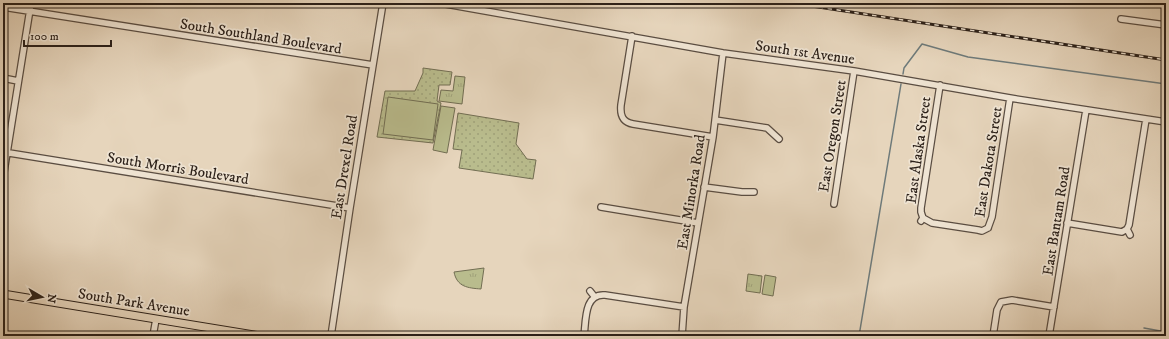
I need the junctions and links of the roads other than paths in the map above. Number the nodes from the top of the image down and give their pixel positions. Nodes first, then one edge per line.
1 (31, 3) edge
2 (383, 3) edge
3 (440, 3) edge
4 (3, 7) edge
5 (29, 11) junction
6 (1121, 19) dead end
7 (1166, 26) edge
8 (632, 36) junction
9 (723, 53) junction
10 (373, 65) junction
11 (854, 71) junction
12 (3, 78) edge
13 (18, 80) junction
14 (940, 85) junction
15 (1010, 98) junction
16 (1086, 110) junction
17 (1146, 119) junction
18 (715, 120) junction
19 (1166, 122) edge
20 (713, 137) junction
21 (779, 139) dead end
22 (5, 152) edge
23 (3, 178) edge
24 (704, 186) junction
25 (754, 192) dead end
26 (834, 204) dead end
27 (601, 207) dead end
28 (350, 208) junction
29 (698, 223) junction
30 (1067, 223) junction
31 (1127, 229) junction
32 (989, 230) joint
33 (1130, 236) dead end
34 (590, 291) dead end
35 (3, 294) edge
36 (595, 296) junction
37 (684, 307) junction
38 (1054, 307) junction
39 (156, 319) junction
40 (153, 336) edge
41 (260, 336) edge
42 (331, 336) edge
43 (584, 336) edge
44 (682, 336) edge
45 (993, 336) edge
46 (1049, 336) edge

1 - 5 street
2 - 10 street, East Drexel Road
3 - 8 street, South 1st Avenue
4 - 5 street, South Southland Boulevard
5 - 10 street, South Southland Boulevard
5 - 13 street
6 - 7 street
8 - 9 street, South 1st Avenue
8 - 20 street
9 - 11 street, South 1st Avenue
9 - 18 street, East Minorka Road
10 - 28 street, East Drexel Road
11 - 14 street, South 1st Avenue
11 - 26 street, East Oregon Street
12 - 13 street
13 - 22 street
14 - 15 street, South 1st Avenue
14 - 32 street, East Alaska Street
15 - 16 street, South 1st Avenue
15 - 32 street, East Dakota Street
16 - 17 street, South 1st Avenue
16 - 30 street, East Bantam Road
17 - 19 street, South 1st Avenue
17 - 31 street
18 - 20 street, East Minorka Road
18 - 21 street
20 - 24 street, East Minorka Road
22 - 23 street
22 - 28 street, South Morris Boulevard
24 - 25 street
24 - 29 street, East Minorka Road
27 - 29 street
28 - 42 street, East Drexel Road
29 - 37 street, East Minorka Road
30 - 31 street
30 - 38 street, East Bantam Road
31 - 33 street
34 - 36 street
35 - 39 main road, South Park Avenue
36 - 37 street
36 - 43 street
37 - 44 street, East Minorka Road
38 - 45 street
38 - 46 street, East Bantam Road
39 - 40 street
39 - 41 main road, South Park Avenue

